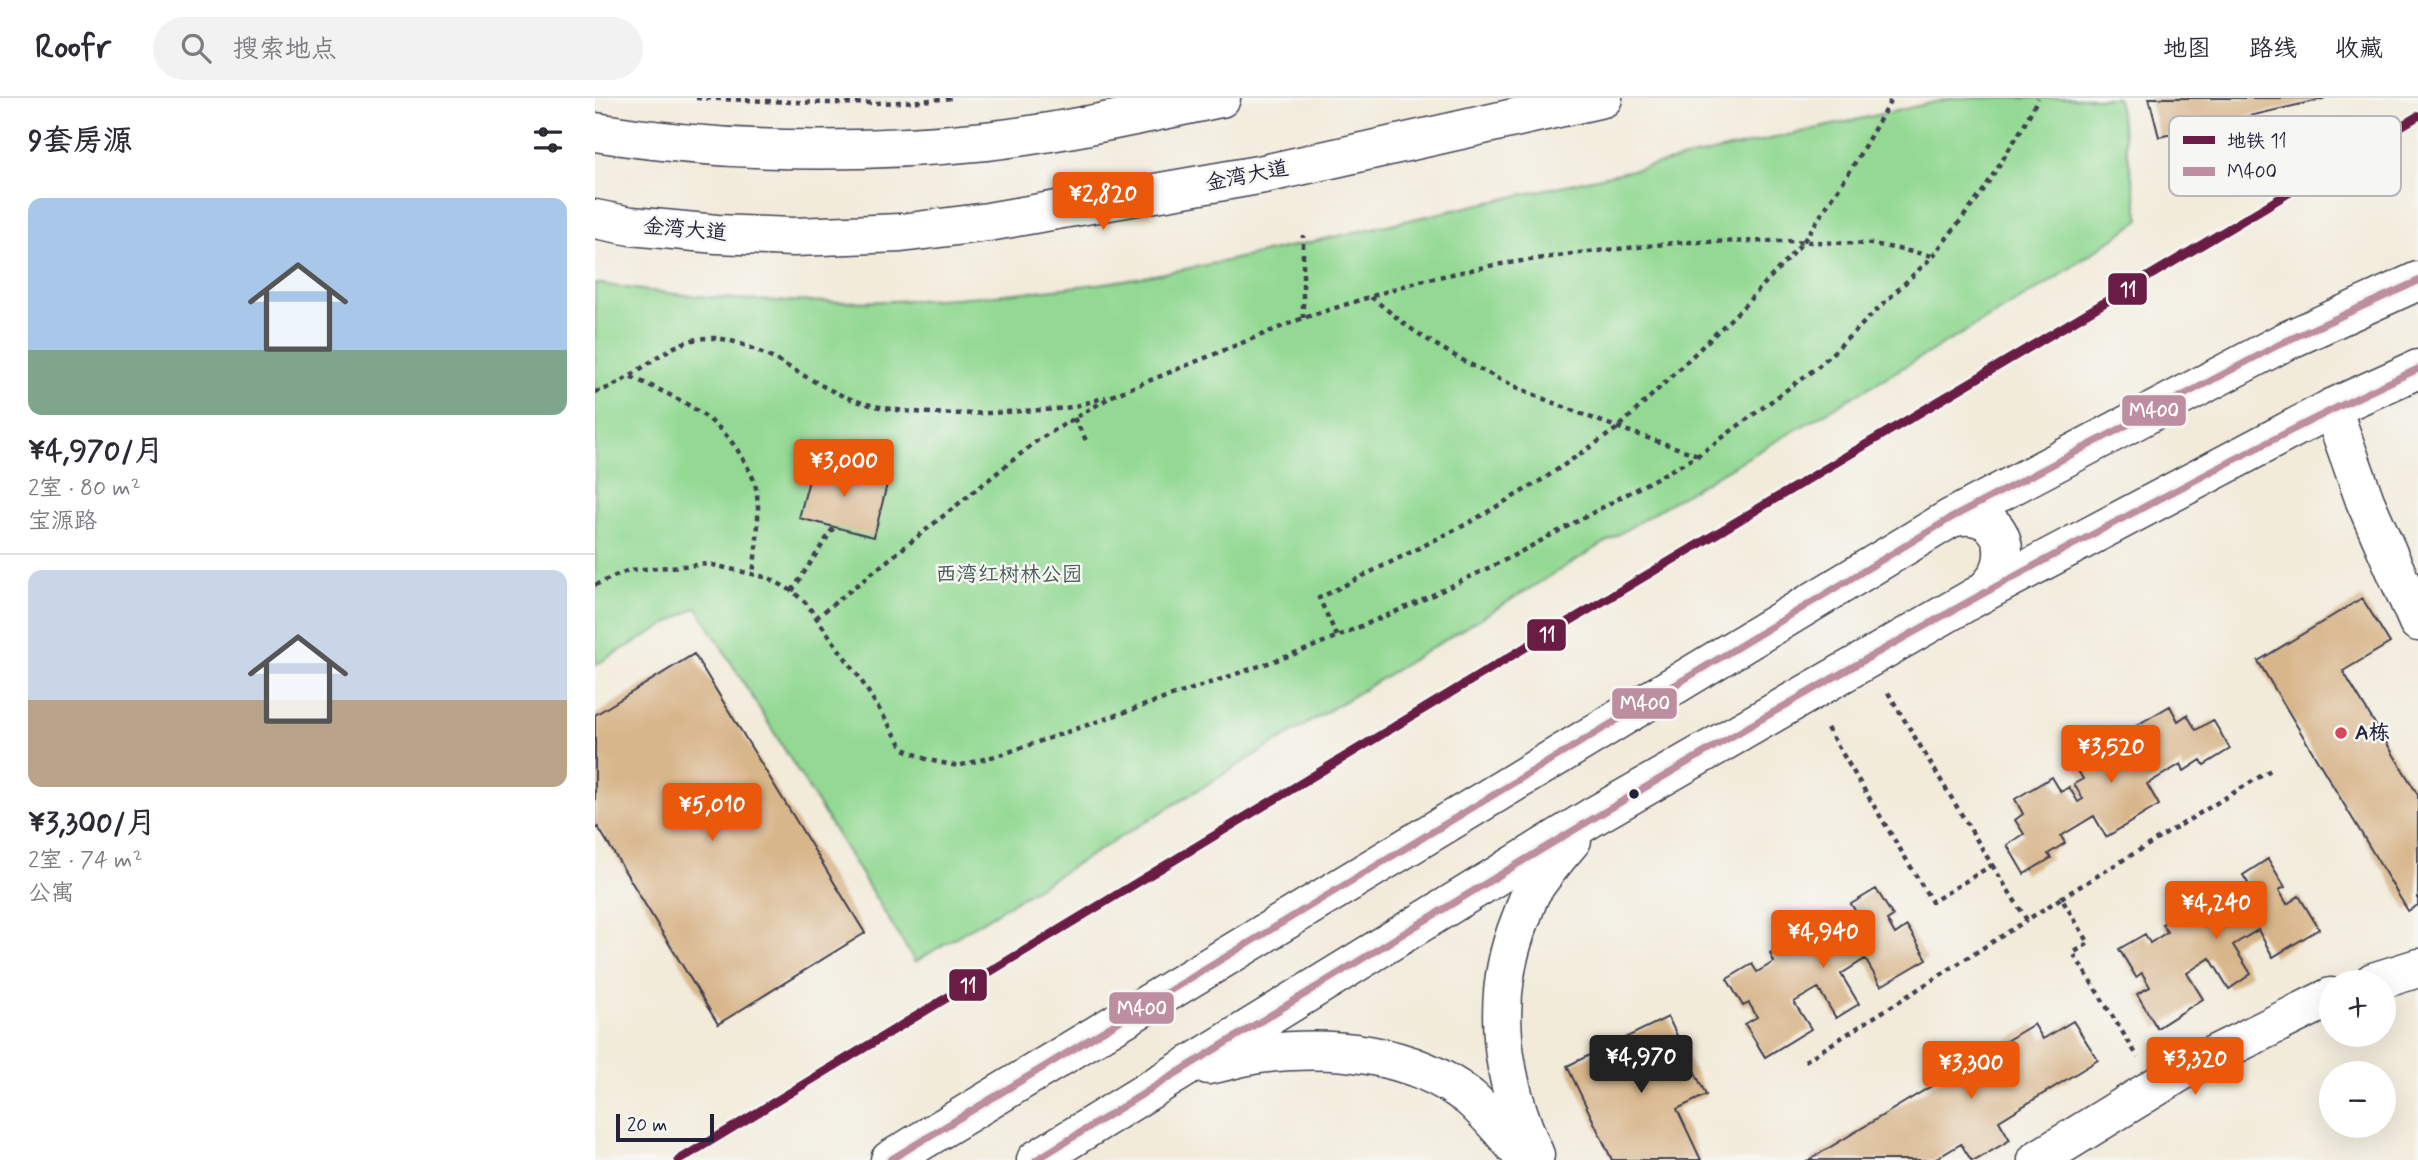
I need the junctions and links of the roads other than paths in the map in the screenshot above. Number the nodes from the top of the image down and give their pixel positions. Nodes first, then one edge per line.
1 (1221, 98) edge
2 (1603, 98) edge
3 (595, 132) edge
4 (595, 219) edge
5 (2418, 281) edge
6 (2418, 369) edge
7 (2332, 408) junction
8 (1951, 518) junction
9 (1977, 596) junction
10 (2418, 622) edge
11 (1594, 816) junction
12 (2418, 968) edge
13 (2396, 975) edge
14 (2319, 1003) edge
15 (1182, 1071) junction
16 (890, 1160) edge
17 (1036, 1160) edge
18 (1527, 1160) edge
19 (1537, 1160) edge
20 (2037, 1160) edge

1 - 3 main road
2 - 4 main road, 金湾大道
5 - 8 main road
6 - 7 main road
7 - 9 main road
7 - 10 main road
8 - 9 main road
8 - 16 main road
9 - 11 main road
11 - 15 main road
11 - 19 main road
12 - 13 main road
14 - 20 main road
15 - 17 main road
15 - 18 main road

